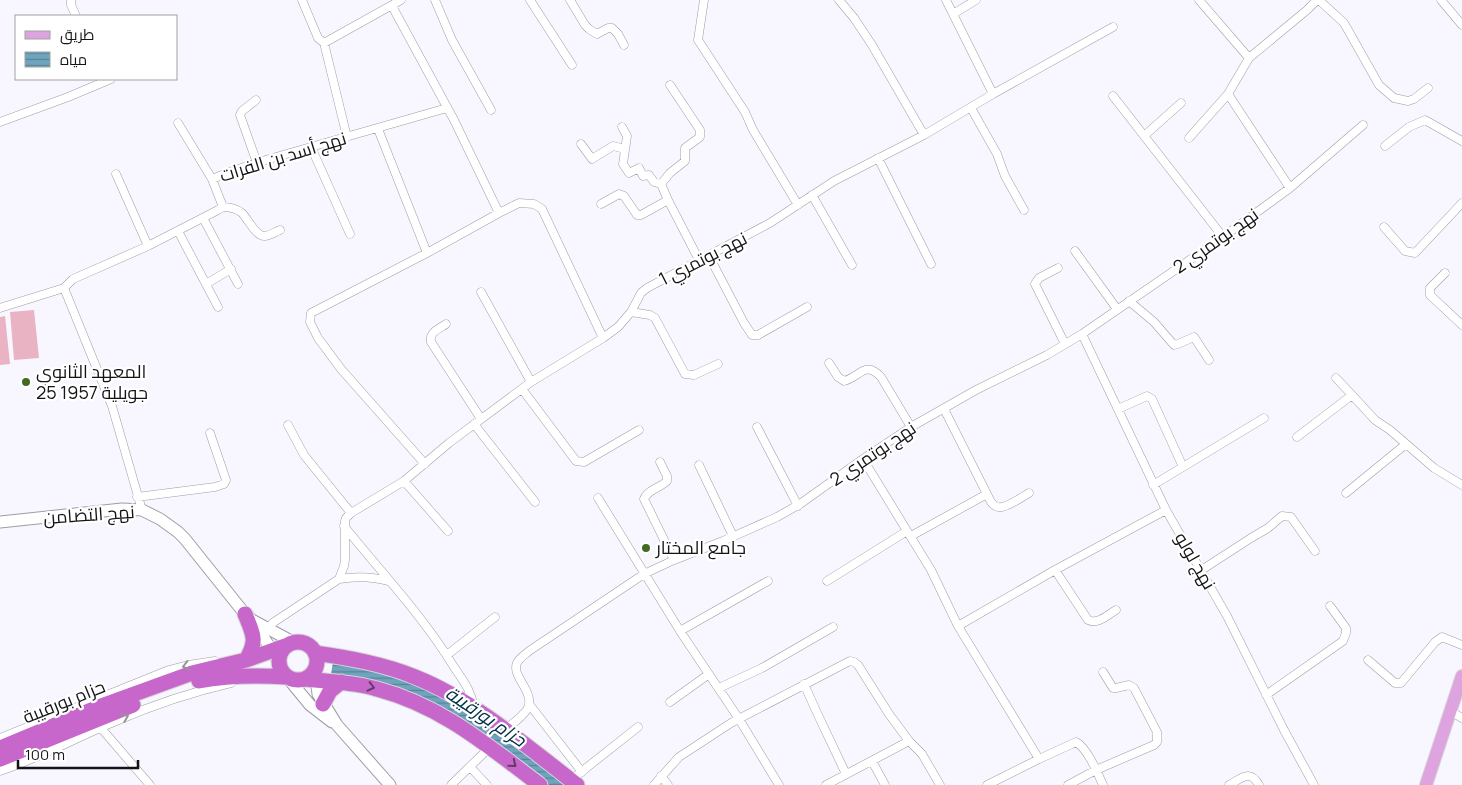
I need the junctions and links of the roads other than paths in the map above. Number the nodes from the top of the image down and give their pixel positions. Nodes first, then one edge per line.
1 (71, 0) edge
2 (302, 0) edge
3 (401, 0) edge
4 (435, 0) edge
5 (530, 0) edge
6 (570, 0) edge
7 (704, 0) edge
8 (839, 0) edge
9 (946, 0) edge
10 (976, 0) edge
11 (1199, 0) edge
12 (1318, 0) edge
13 (1441, 0) edge
14 (392, 6) junction
15 (953, 14) junction
16 (76, 15) edge
17 (1462, 25) edge
18 (1113, 27) dead end
19 (324, 43) junction
20 (624, 45) dead end
21 (1249, 58) junction
22 (572, 65) dead end
23 (106, 80) edge
24 (670, 85) dead end
25 (1428, 88) dead end
26 (993, 94) junction
27 (1228, 94) junction
28 (1113, 96) dead end
29 (256, 100) dead end
30 (1181, 103) dead end
31 (447, 108) junction
32 (971, 108) junction
33 (491, 110) dead end
34 (0, 122) edge
35 (178, 123) dead end
36 (1363, 125) dead end
37 (622, 128) dead end
38 (378, 129) junction
39 (924, 135) junction
40 (347, 136) junction
41 (1144, 136) junction
42 (1189, 138) dead end
43 (1462, 141) edge
44 (581, 144) dead end
45 (1386, 146) dead end
46 (311, 147) junction
47 (625, 149) junction
48 (878, 158) junction
49 (256, 163) junction
50 (116, 174) dead end
51 (212, 179) junction
52 (661, 184) junction
53 (1290, 188) junction
54 (812, 195) junction
55 (668, 200) junction
56 (1462, 203) edge
57 (601, 204) dead end
58 (798, 205) junction
59 (223, 207) junction
60 (1024, 210) dead end
61 (499, 212) junction
62 (203, 218) junction
63 (1384, 227) dead end
64 (280, 230) dead end
65 (178, 231) junction
66 (350, 234) dead end
67 (1223, 237) junction
68 (148, 246) junction
69 (1074, 250) dead end
70 (427, 253) junction
71 (708, 256) junction
72 (699, 260) junction
73 (931, 264) dead end
74 (852, 266) dead end
75 (1058, 268) dead end
76 (231, 270) junction
77 (1445, 273) dead end
78 (206, 284) junction
79 (238, 284) dead end
80 (64, 288) junction
81 (481, 292) dead end
82 (1129, 301) junction
83 (218, 307) dead end
84 (807, 307) dead end
85 (0, 308) edge
86 (1117, 309) junction
87 (631, 312) junction
88 (446, 324) dead end
89 (1462, 325) edge
90 (1082, 334) junction
91 (603, 338) junction
92 (1065, 344) junction
93 (1209, 360) dead end
94 (828, 363) dead end
95 (718, 364) dead end
96 (1336, 378) dead end
97 (531, 382) junction
98 (522, 389) junction
99 (1352, 395) junction
100 (944, 409) junction
101 (1118, 409) junction
102 (1264, 418) dead end
103 (481, 419) junction
104 (474, 424) junction
105 (288, 425) dead end
106 (757, 427) dead end
107 (911, 427) junction
108 (639, 430) dead end
109 (210, 432) dead end
110 (1297, 437) dead end
111 (1406, 444) junction
112 (863, 459) junction
113 (660, 462) dead end
114 (425, 464) junction
115 (699, 465) dead end
116 (1183, 467) junction
117 (404, 481) junction
118 (1154, 485) junction
119 (1462, 485) edge
120 (1029, 493) dead end
121 (987, 494) junction
122 (1346, 494) dead end
123 (137, 497) junction
124 (598, 498) dead end
125 (534, 502) dead end
126 (798, 506) junction
127 (142, 510) junction
128 (1166, 510) junction
129 (351, 513) junction
130 (0, 522) edge
131 (344, 526) junction
132 (448, 531) dead end
133 (909, 534) junction
134 (733, 536) junction
135 (1315, 550) dead end
136 (674, 560) junction
137 (1055, 570) junction
138 (1200, 571) junction
139 (644, 574) junction
140 (339, 578) junction
141 (768, 580) dead end
142 (827, 581) dead end
143 (390, 582) junction
144 (1330, 606) dead end
145 (1116, 610) dead end
146 (248, 617) joint
147 (495, 617) dead end
148 (833, 626) dead end
149 (958, 626) junction
150 (680, 631) junction
151 (261, 635) junction
152 (1462, 645) edge
153 (282, 650) junction
154 (315, 653) junction
155 (447, 655) junction
156 (1368, 660) dead end
157 (240, 662) junction
158 (1103, 672) dead end
159 (709, 674) junction
160 (257, 675) junction
161 (312, 676) junction
162 (1462, 676) edge
163 (287, 677) junction
164 (341, 682) junction
165 (804, 684) junction
166 (719, 688) junction
167 (1266, 695) junction
168 (670, 702) dead end
169 (323, 704) junction
170 (529, 704) junction
171 (474, 708) junction
172 (1450, 710) junction
173 (1462, 718) edge
174 (739, 719) junction
175 (337, 725) junction
176 (638, 727) dead end
177 (101, 728) junction
178 (504, 730) junction
179 (0, 738) edge
180 (908, 740) junction
181 (491, 746) junction
182 (0, 748) edge
183 (0, 759) edge
184 (1038, 759) junction
185 (872, 761) junction
186 (470, 767) junction
187 (1096, 770) junction
188 (0, 771) edge
189 (661, 776) junction
190 (843, 776) junction
191 (577, 779) edge
192 (150, 785) edge
193 (390, 785) edge
194 (451, 785) edge
195 (487, 785) edge
196 (540, 785) edge
197 (654, 785) edge
198 (668, 785) edge
199 (779, 785) edge
200 (826, 785) edge
201 (845, 785) edge
202 (885, 785) edge
203 (940, 785) edge
204 (987, 785) edge
205 (1068, 785) edge
206 (1102, 785) edge
207 (1229, 785) edge
208 (1259, 785) edge
209 (1314, 785) edge
210 (1426, 785) edge

1 - 16 street
2 - 19 street
3 - 14 street
4 - 33 street
5 - 22 street
6 - 20 street
7 - 58 street
8 - 39 street
9 - 15 street
10 - 15 street
11 - 21 street
12 - 21 street
12 - 25 street
13 - 17 street
14 - 19 street
14 - 31 street
15 - 26 street
18 - 26 street, نهج بوتمري 1
19 - 40 street
21 - 27 street
23 - 34 street
24 - 52 street
26 - 32 street, نهج بوتمري 1
27 - 42 street
27 - 53 street
28 - 41 street
29 - 49 street
30 - 41 street
31 - 38 street, نهج أسد بن الفرات
31 - 61 street
32 - 39 street, نهج بوتمري 1
32 - 60 street
35 - 51 street
36 - 53 street, نهج بوتمري 2
37 - 47 street
38 - 40 street, نهج أسد بن الفرات
38 - 70 street
39 - 48 street, نهج بوتمري 1
40 - 46 street, نهج أسد بن الفرات
41 - 67 street
43 - 45 street
44 - 47 street
46 - 49 street, نهج أسد بن الفرات
46 - 66 street
47 - 52 street
48 - 54 street, نهج بوتمري 1
48 - 73 street
49 - 51 street, نهج أسد بن الفرات
50 - 68 street
51 - 59 street, نهج أسد بن الفرات
52 - 55 street
53 - 67 street, نهج بوتمري 2
54 - 58 street, نهج بوتمري 1
54 - 74 street
55 - 57 street
55 - 72 street
56 - 63 street
58 - 71 street, نهج بوتمري 1
59 - 62 street, نهج أسد بن الفرات
59 - 64 street
61 - 70 street
61 - 91 street
62 - 65 street, نهج أسد بن الفرات
62 - 76 street
65 - 68 street, نهج أسد بن الفرات
65 - 78 street
67 - 82 street, نهج بوتمري 2
68 - 80 street, نهج أسد بن الفرات
69 - 86 street
70 - 114 street
71 - 72 street, نهج بوتمري 1
71 - 84 street
72 - 87 street, نهج بوتمري 1
75 - 92 street
76 - 78 street
76 - 79 street
77 - 89 street
78 - 83 street
80 - 85 street, نهج أسد بن الفرات
80 - 123 street
81 - 97 street
82 - 86 street, نهج بوتمري 2
82 - 93 street
86 - 90 street, نهج بوتمري 2
87 - 91 street, نهج بوتمري 1
87 - 95 street
88 - 103 street
90 - 92 street, نهج بوتمري 2
90 - 101 street, نهج لولو
91 - 97 street, نهج بوتمري 1
92 - 100 street, نهج بوتمري 2
94 - 107 street
96 - 99 street
97 - 98 street, نهج بوتمري 1
98 - 103 street, نهج بوتمري 1
98 - 108 street
99 - 110 street
99 - 111 street
100 - 107 street, نهج بوتمري 2
100 - 121 street
101 - 116 street
101 - 118 street, نهج لولو
102 - 116 street
103 - 104 street, نهج بوتمري 1
104 - 114 street, نهج بوتمري 1
104 - 125 street
105 - 129 street
106 - 126 street
107 - 112 street, نهج بوتمري 2
109 - 123 street
111 - 119 street
111 - 122 street
112 - 126 street, نهج بوتمري 2
112 - 133 street
113 - 136 street
114 - 117 street, نهج بوتمري 1
115 - 134 street
116 - 118 street
117 - 129 street, نهج بوتمري 1
117 - 132 street
118 - 128 street, نهج لولو
120 - 121 street
121 - 133 street
123 - 127 street
124 - 139 street
126 - 134 street, نهج بوتمري 2
127 - 130 street, نهج التضامن
127 - 146 street, نهج التضامن
128 - 137 street
128 - 138 street, نهج لولو
129 - 131 street
131 - 140 street
131 - 143 street
133 - 142 street
133 - 149 street
134 - 136 street, نهج بوتمري 2
135 - 138 street
136 - 139 street, نهج بوتمري 2
137 - 145 street
137 - 149 street
138 - 167 street, نهج لولو
139 - 150 street
139 - 170 street, نهج بوتمري 2
140 - 143 street
140 - 151 street
141 - 150 street
143 - 155 street
144 - 167 street
146 - 151 highway
147 - 155 street
148 - 166 street
149 - 184 street
150 - 159 street
151 - 153 street
151 - 153 street
151 - 157 highway
152 - 156 street
153 - 154 highway
153 - 157 highway, حزام بورقيبة
153 - 163 highway
154 - 161 highway
154 - 171 highway
155 - 171 street
157 -> 179 street
157 - 182 highway, حزام بورقيبة
158 - 187 street
159 - 166 street
159 - 168 street
160 - 163 highway, حزام بورقيبة
177 -> 160 street
160 - 183 highway, حزام بورقيبة
161 - 163 highway
161 - 164 highway
161 - 169 street
162 - 172 main road
163 - 175 street
164 - 169 highway
164 -> 181 highway
165 - 174 street
165 - 180 street
165 - 190 street
166 - 174 street
167 - 209 street, نهج لولو
169 - 175 street
170 - 178 street
170 - 191 street
171 - 178 highway
172 - 173 street
172 - 210 main road
174 - 189 street
174 - 199 street
175 - 193 street
176 - 191 street
177 - 188 street
177 - 192 street
178 - 191 highway
180 - 185 street
180 - 203 street
181 - 186 street
181 -> 196 highway
184 - 187 street
184 - 204 street
185 - 190 street
185 - 202 street
186 - 194 street
186 - 195 street
187 - 205 street
187 - 206 street
189 - 197 street
189 - 198 street
190 - 200 street
190 - 201 street
207 - 208 street

